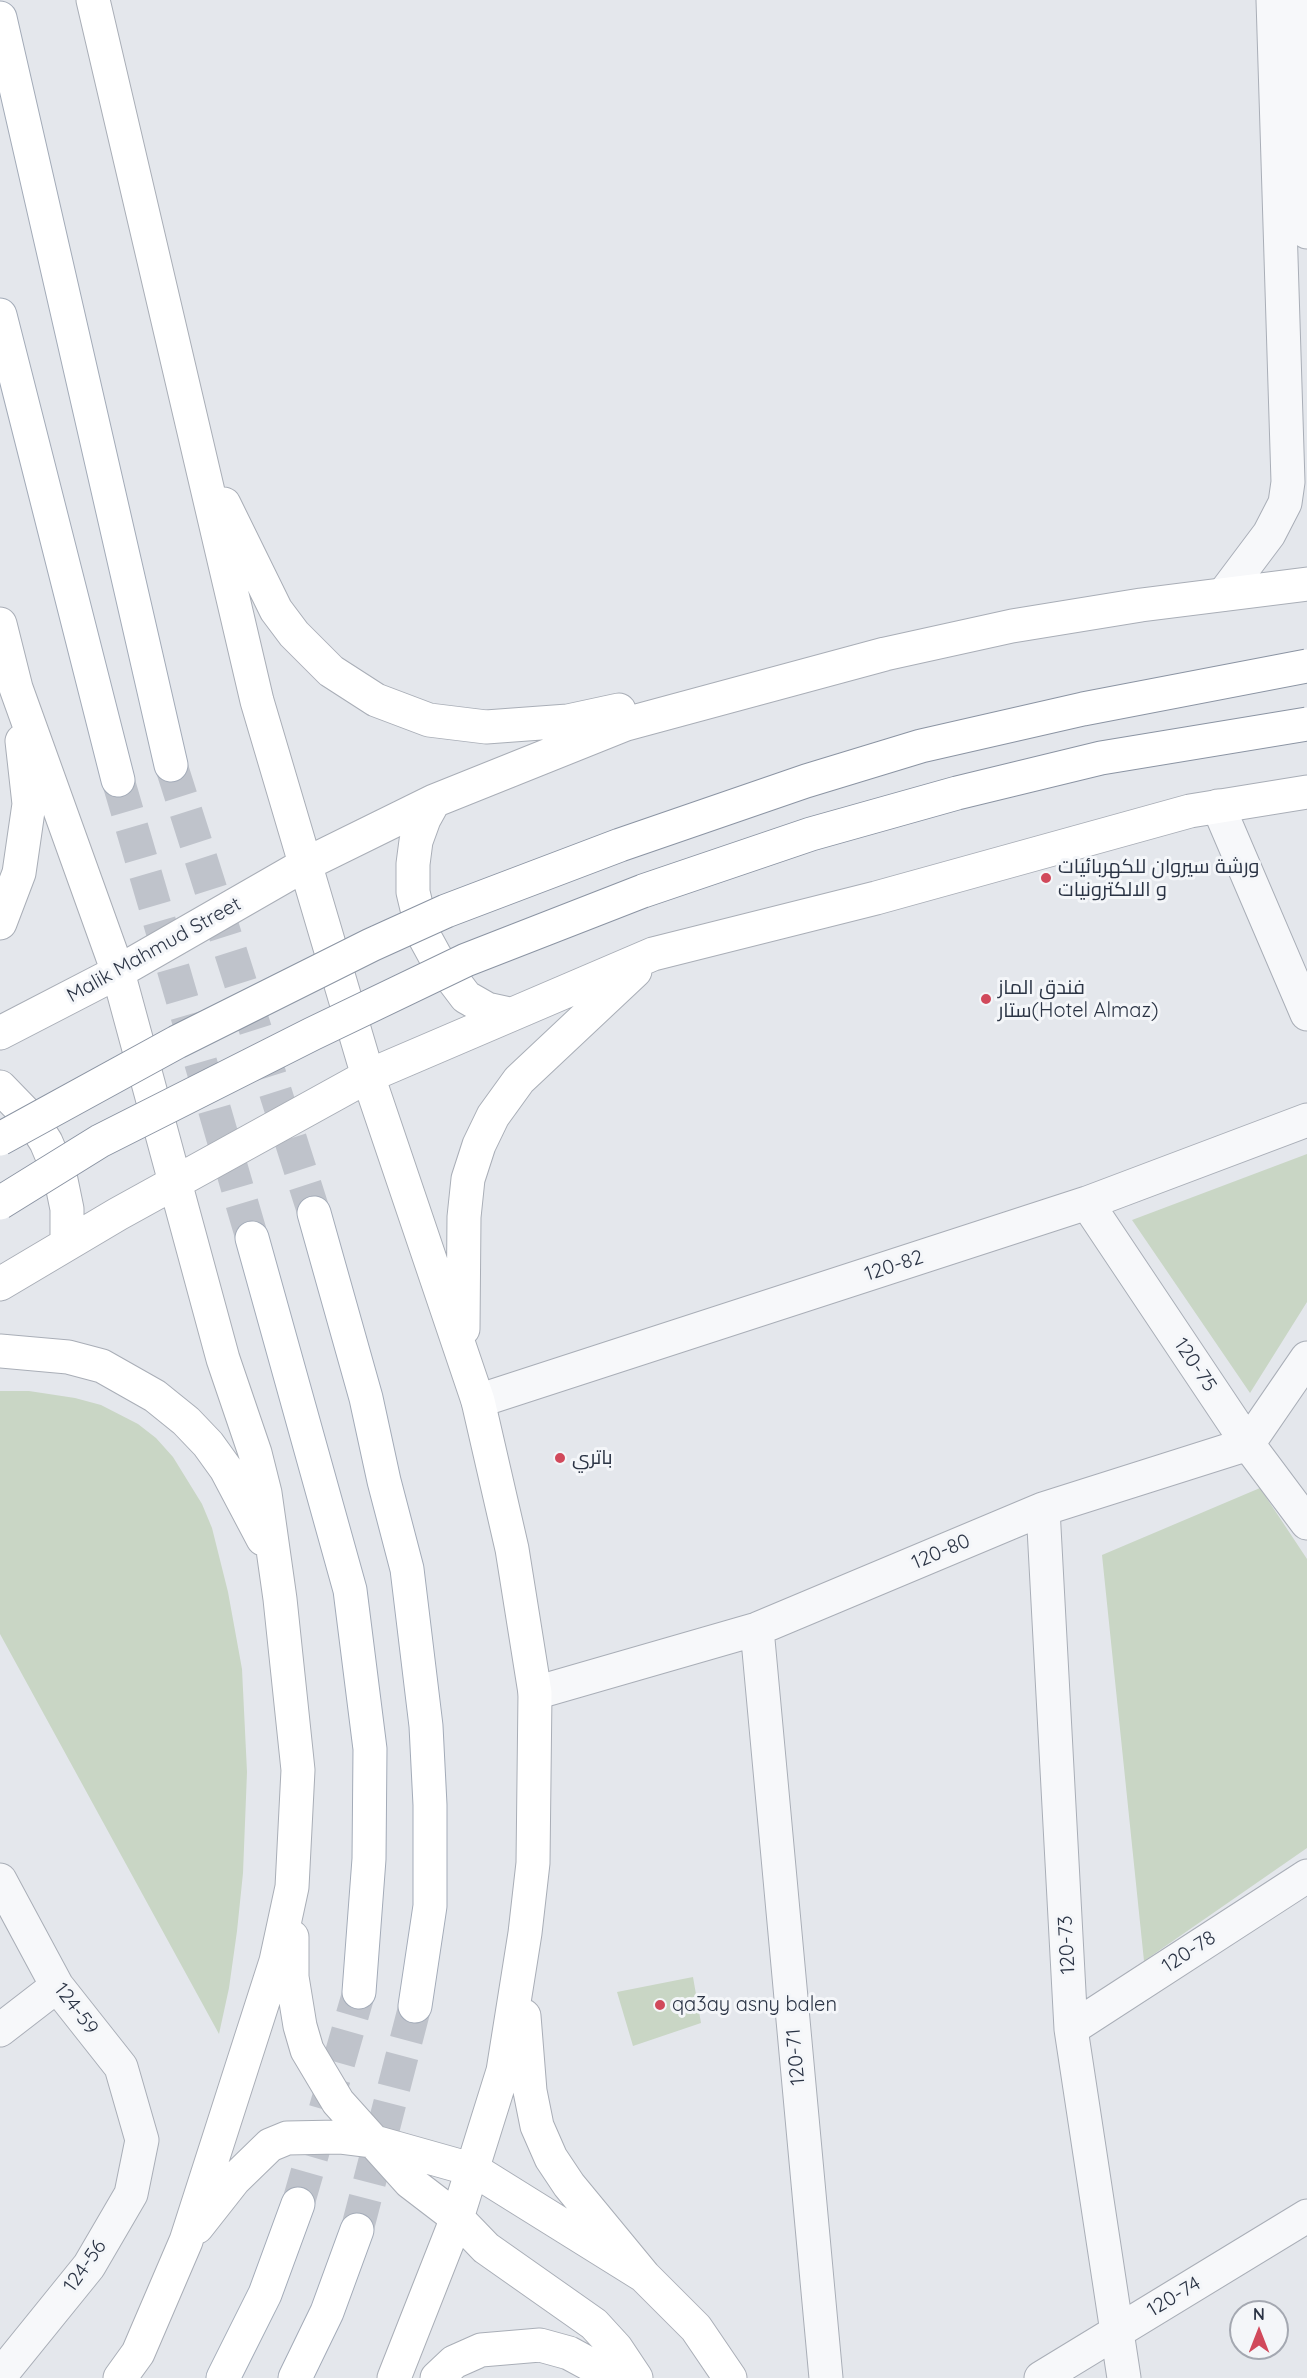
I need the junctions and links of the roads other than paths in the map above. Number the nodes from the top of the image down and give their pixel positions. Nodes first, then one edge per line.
1 (93, 0) edge
2 (1273, 0) edge
3 (1298, 0) edge
4 (0, 18) edge
5 (1307, 232) edge
6 (0, 315) edge
7 (196, 447) junction
8 (1307, 584) edge
9 (1224, 594) junction
10 (0, 624) edge
11 (885, 654) junction
12 (1307, 666) edge
13 (16, 688) junction
14 (1307, 724) edge
15 (171, 765) tunnel mouth
16 (118, 780) tunnel mouth
17 (1307, 792) edge
18 (434, 801) junction
19 (1218, 806) junction
20 (306, 864) junction
21 (0, 923) edge
22 (653, 954) junction
23 (118, 972) junction
24 (510, 1014) junction
25 (1307, 1014) edge
26 (0, 1033) edge
27 (368, 1076) junction
28 (0, 1087) edge
29 (1307, 1120) edge
30 (0, 1139) edge
31 (176, 1184) junction
32 (0, 1203) edge
33 (1087, 1203) junction
34 (314, 1213) tunnel mouth
35 (252, 1238) tunnel mouth
36 (67, 1243) junction
37 (0, 1284) edge
38 (0, 1351) edge
39 (463, 1355) junction
40 (1307, 1358) edge
41 (478, 1401) junction
42 (1248, 1444) junction
43 (1043, 1509) junction
44 (1307, 1523) edge
45 (275, 1563) junction
46 (756, 1629) junction
47 (535, 1693) junction
48 (1307, 1876) edge
49 (0, 1880) edge
50 (292, 1887) junction
51 (525, 1933) junction
52 (57, 1986) junction
53 (359, 1992) tunnel mouth
54 (415, 2006) tunnel mouth
55 (1071, 2029) junction
56 (0, 2031) edge
57 (142, 2140) joint
58 (372, 2141) junction
59 (474, 2170) junction
60 (298, 2204) tunnel mouth
61 (1307, 2216) edge
62 (457, 2218) junction
63 (357, 2230) tunnel mouth
64 (186, 2241) junction
65 (644, 2276) junction
66 (1119, 2331) junction
67 (0, 2376) edge
68 (120, 2378) edge
69 (223, 2378) edge
70 (295, 2378) edge
71 (394, 2378) edge
72 (437, 2378) edge
73 (615, 2378) edge
74 (636, 2378) edge
75 (730, 2378) edge
76 (826, 2378) edge
77 (1041, 2378) edge
78 (1124, 2378) edge

1 - 7 main road
2 - 9 street
3 - 5 street
4 - 15 main road
6 - 16 main road
7 - 11 main road
7 - 20 main road
8 - 9 main road
9 - 11 main road
10 - 13 main road
11 - 18 main road, Malik Mahmud Street
12 - 30 main road, bridge
13 - 21 main road
13 - 23 main road
14 - 32 main road, bridge
17 - 19 main road
18 - 20 main road, Malik Mahmud Street
18 - 24 main road
19 - 22 main road
19 - 25 street
20 - 23 main road, Malik Mahmud Street
20 - 27 main road
22 - 24 main road
22 - 39 main road
23 - 26 main road, Malik Mahmud Street
23 - 31 main road
24 - 27 main road
27 - 31 main road
27 - 39 main road
28 - 36 main road
29 - 33 street, 120-82
31 - 36 main road
31 - 45 main road
33 - 41 street, 120-82
33 - 42 street, 120-75
34 - 54 main road
35 - 53 main road
36 - 37 main road
38 - 45 main road
39 - 41 main road
40 - 42 street
41 - 47 main road
42 - 43 street, 120-80
42 - 44 street, 120-75
43 - 46 street, 120-80
43 - 55 street, 120-73
45 - 50 main road
46 - 47 street, 120-80
46 - 76 street, 120-71
47 - 51 main road
48 - 55 street, 120-78
49 - 52 street, 124-59
50 - 58 main road
50 - 64 main road
51 - 59 main road
51 - 65 main road
52 - 56 street
52 - 57 street, 124-59
55 - 66 street, 120-73
57 - 67 street, 124-56
58 - 59 main road
58 - 62 main road
58 - 64 main road
59 - 62 main road
59 - 65 main road
60 - 69 main road
61 - 66 street, 120-74
62 - 71 main road
62 - 74 main road
63 - 70 main road
64 - 68 main road
65 - 75 main road
66 - 77 street, 120-74
66 - 78 street, 120-73
72 - 73 main road

